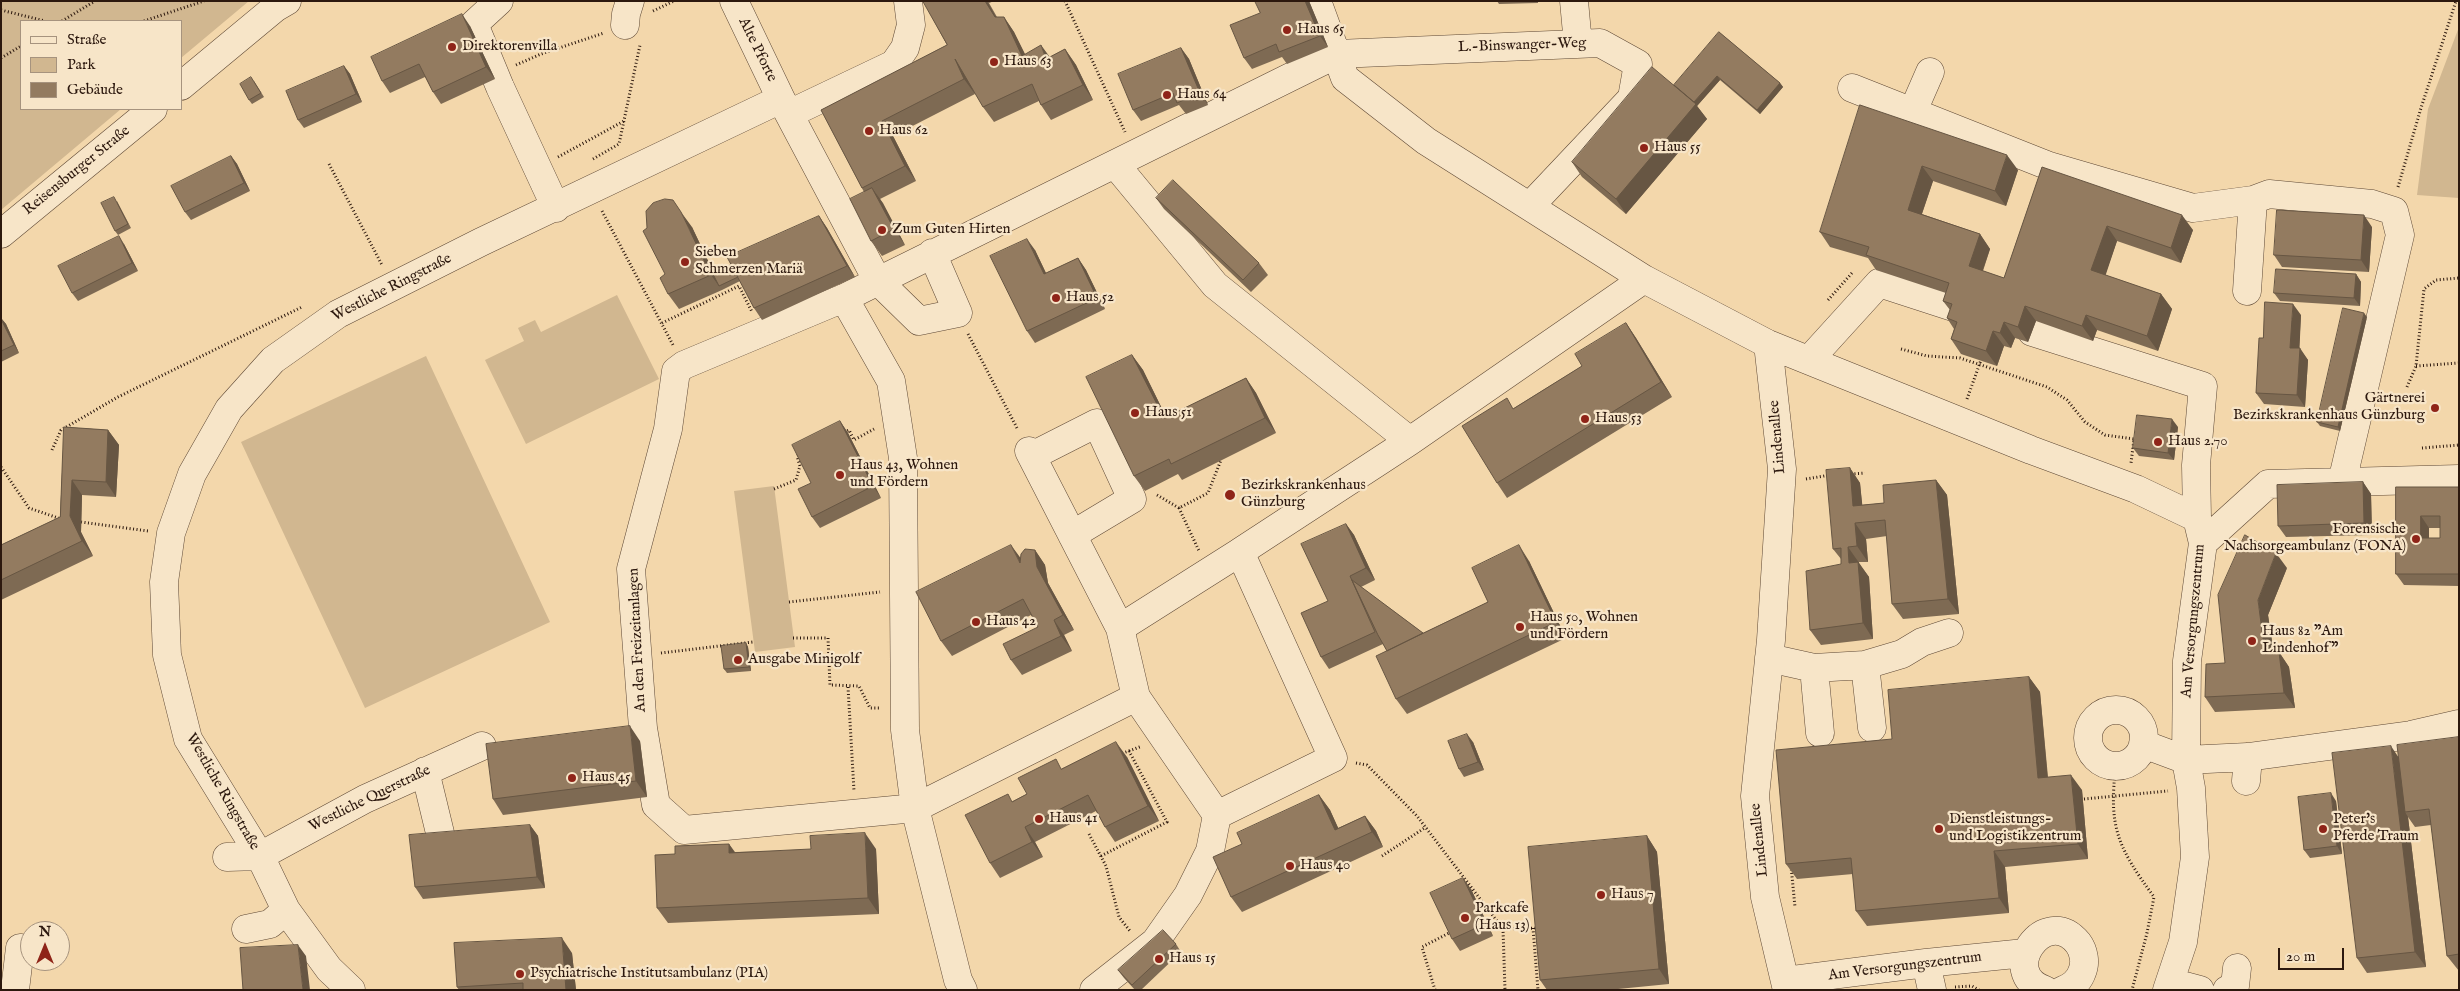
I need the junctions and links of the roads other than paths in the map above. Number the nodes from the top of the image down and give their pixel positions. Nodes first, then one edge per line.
1 (287, 1) edge
2 (499, 1) edge
3 (734, 1) edge
4 (908, 1) edge
5 (1317, 1) edge
6 (1574, 1) edge
7 (1578, 44) junction
8 (1336, 54) junction
9 (1930, 72) dead end
10 (182, 85) edge
11 (1852, 88) dead end
12 (785, 106) junction
13 (152, 110) edge
14 (1913, 112) junction
15 (1125, 159) junction
16 (2252, 200) junction
17 (1530, 206) junction
18 (556, 208) junction
19 (1, 234) edge
20 (932, 253) junction
21 (1644, 279) junction
22 (877, 280) junction
23 (2247, 292) dead end
24 (844, 298) junction
25 (1956, 308) edge
26 (2032, 332) dead end
27 (1768, 344) junction
28 (1809, 360) junction
29 (1410, 441) junction
30 (2459, 479) edge
31 (2342, 482) junction
32 (2200, 531) junction
33 (1072, 535) junction
34 (1240, 552) junction
35 (1120, 628) junction
36 (1949, 633) dead end
37 (1769, 658) junction
38 (1865, 665) junction
39 (1814, 668) junction
40 (1136, 697) junction
41 (2459, 724) edge
42 (1872, 728) dead end
43 (1820, 733) dead end
44 (2143, 744) junction
45 (482, 746) dead end
46 (2186, 760) junction
47 (425, 771) junction
48 (915, 808) junction
49 (1217, 815) junction
50 (440, 832) edge
51 (260, 856) junction
52 (227, 858) dead end
53 (286, 910) junction
54 (246, 929) dead end
55 (20, 948) dead end
56 (2025, 954) junction
57 (1926, 963) junction
58 (1786, 986) edge
59 (2169, 986) edge
60 (15, 990) edge
61 (351, 990) edge
62 (963, 990) edge
63 (1094, 990) edge
64 (1932, 990) edge
65 (2045, 990) edge
66 (2063, 990) edge
67 (2200, 990) edge

1 - 10 street
2 - 18 street
3 - 12 street, Alte Pforte
4 - 12 street, Westliche Ringstraße
5 - 8 street
6 - 7 street
7 - 8 street, L.-Binswanger-Weg
7 - 17 street, L.-Binswanger-Weg
8 - 15 street
8 - 17 street
9 - 14 street
11 - 14 street
12 - 18 street, Westliche Ringstraße
12 - 22 street, Alte Pforte
13 - 19 street, Reisensburger Straße
14 - 16 street
15 - 20 street
15 - 29 street
16 - 23 street
16 - 31 street
17 - 21 street
18 - 51 street, Westliche Ringstraße
20 - 22 street
20 - 22 street, Alte Pforte
21 - 27 street
21 - 29 street
22 - 24 street
24 - 48 street
24 - 48 street, An den Freizeitanlagen
25 - 28 street
26 - 32 street, Am Versorgungszentrum
27 - 28 street
27 - 37 street, Lindenallee
28 - 32 street
29 - 34 street
30 - 31 street
31 - 32 street
32 - 46 street, Am Versorgungszentrum
33 - 33 street
33 - 35 street
34 - 35 street
34 - 49 street
35 - 40 street
36 - 38 street
37 - 39 street
37 - 58 street, Lindenallee
38 - 39 street
38 - 42 street
39 - 43 street
40 - 48 street
40 - 49 street
41 - 46 street
44 - 44 street
44 - 46 street
45 - 47 street, Westliche Querstraße
46 - 59 street, Am Versorgungszentrum
47 - 50 street
47 - 51 street, Westliche Querstraße
48 - 62 street
49 - 63 street
51 - 52 street
51 - 53 street, Westliche Ringstraße
53 - 54 street
53 - 61 street, Westliche Ringstraße
55 - 60 street
56 - 57 street, Am Versorgungszentrum
56 - 65 street
56 - 66 street
57 - 58 street, Am Versorgungszentrum
57 - 64 street
59 - 67 street

